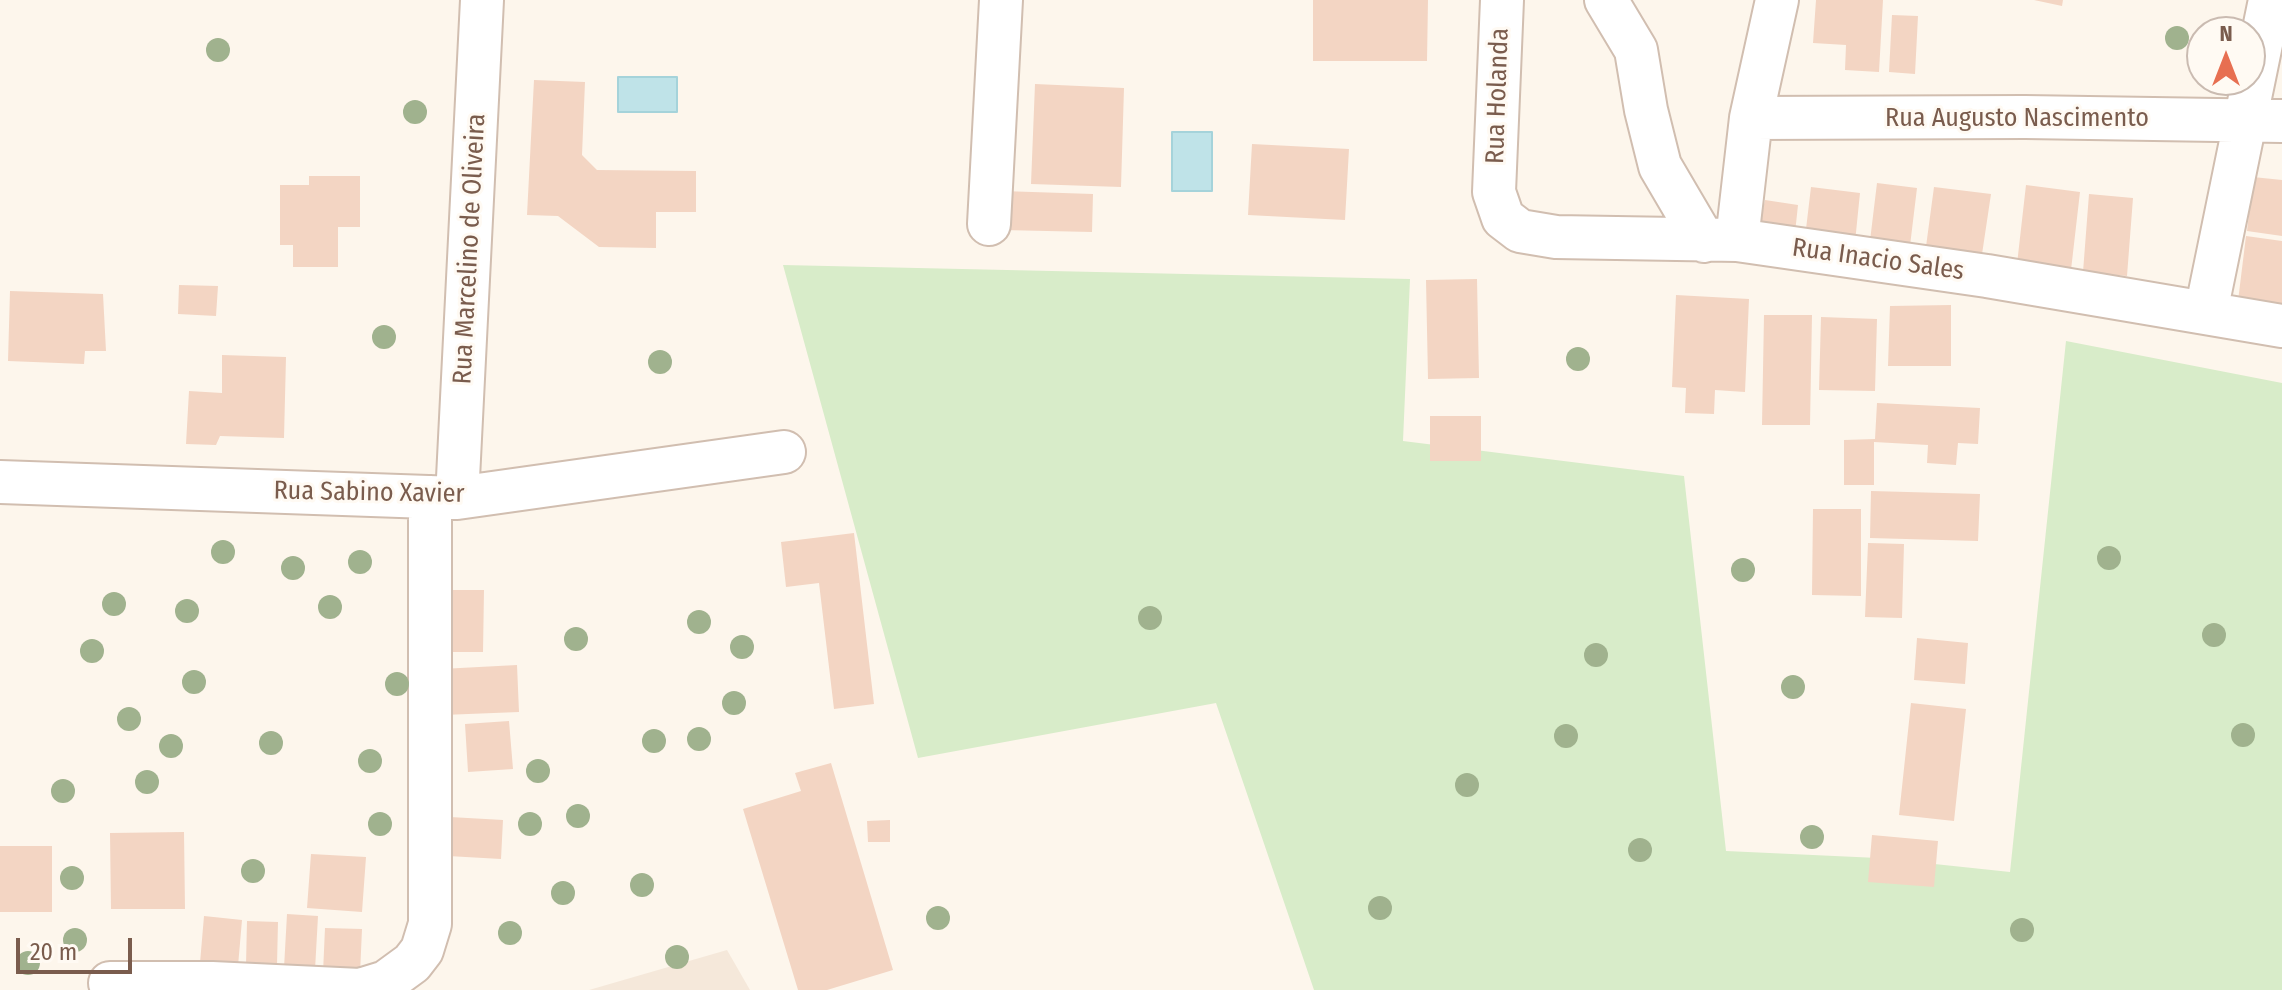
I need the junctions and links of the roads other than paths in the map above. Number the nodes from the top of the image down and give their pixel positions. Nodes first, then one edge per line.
1 (482, 0) edge
2 (1001, 0) edge
3 (1502, 0) edge
4 (1606, 0) edge
5 (1777, 0) edge
6 (2270, 0) edge
7 (1751, 118) junction
8 (2264, 121) edge
9 (1494, 192) joint
10 (989, 224) dead end
11 (1720, 240) junction
12 (2206, 312) junction
13 (2282, 326) edge
14 (784, 452) dead end
15 (0, 482) edge
16 (444, 498) junction
17 (110, 983) dead end

1 - 16 street, Rua Marcelino de Oliveira
2 - 10 street
3 - 9 street, Rua Holanda
4 - 11 street
5 - 7 street
6 - 8 street
7 - 8 street, Rua Augusto Nascimento
7 - 11 street
8 - 12 street
9 - 11 street, Rua Inacio Sales
11 - 12 street, Rua Inacio Sales
12 - 13 street, Rua Inacio Sales
14 - 16 street, Rua Sabino Xavier
15 - 16 street, Rua Sabino Xavier
16 - 17 street, Rua Marcelino de Oliveira

